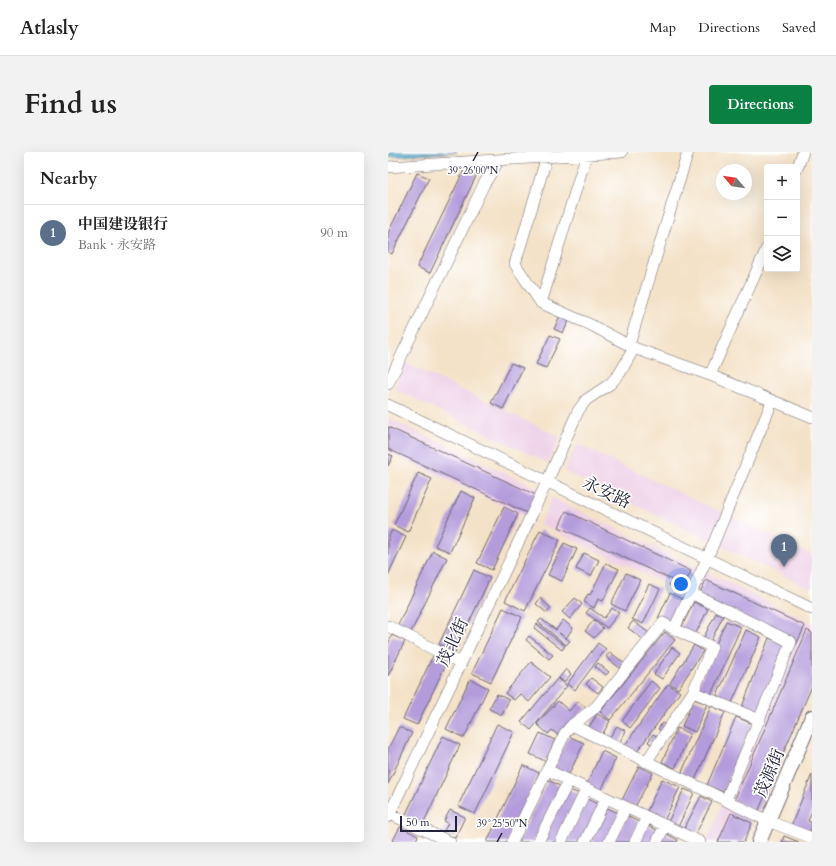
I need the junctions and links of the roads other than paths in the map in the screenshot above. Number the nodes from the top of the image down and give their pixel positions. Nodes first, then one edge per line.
1 (622, 152) edge
2 (688, 152) edge
3 (803, 152) edge
4 (587, 153) junction
5 (547, 156) junction
6 (499, 160) junction
7 (798, 164) edge
8 (388, 167) edge
9 (764, 255) edge
10 (541, 303) junction
11 (632, 347) junction
12 (710, 375) junction
13 (388, 384) edge
14 (772, 402) junction
15 (388, 405) edge
16 (812, 417) edge
17 (547, 482) junction
18 (706, 559) junction
19 (691, 593) junction
20 (812, 609) edge
21 (388, 626) edge
22 (674, 629) junction
23 (461, 663) junction
24 (693, 692) junction
25 (812, 717) edge
26 (760, 720) junction
27 (572, 725) junction
28 (646, 762) junction
29 (547, 770) junction
30 (569, 780) junction
31 (586, 790) junction
32 (606, 798) junction
33 (726, 800) junction
34 (626, 807) junction
35 (389, 814) edge
36 (647, 817) junction
37 (768, 821) junction
38 (665, 825) junction
39 (681, 838) edge
40 (811, 839) edge
41 (450, 842) edge
42 (512, 842) edge
43 (538, 842) edge
44 (561, 842) edge
45 (585, 842) edge
46 (609, 842) edge
47 (635, 842) edge
48 (657, 842) edge
49 (700, 842) edge
50 (759, 842) edge

1 - 4 street
2 - 11 street, 茂北街
3 - 7 street
4 - 5 street
4 - 10 street
5 - 6 street
5 - 10 street
6 - 8 street
6 - 13 street
9 - 12 street
10 - 11 street
11 - 12 street
11 - 17 street, 茂北街
12 - 14 street
14 - 16 street
14 - 18 street
15 - 17 street, 永安路
17 - 18 street, 永安路
17 - 23 street, 茂北街
18 - 19 street
18 - 20 street, 永安路
19 - 22 street
19 - 26 street
21 - 23 street
22 - 24 street
22 - 27 street
23 - 35 street, 茂北街
24 - 26 street
24 - 28 street
25 - 37 main road, 茂源街
26 - 33 street
27 - 28 street
27 - 29 street
28 - 33 street
29 - 30 street
29 - 42 street
30 - 31 street
30 - 43 street
31 - 32 street
31 - 44 street
32 - 34 street
32 - 45 street
33 - 37 street
34 - 36 street
34 - 46 street
35 - 41 street
36 - 38 street
36 - 47 street
37 - 40 street
37 - 50 main road, 茂源街
38 - 39 street
38 - 48 street
39 - 49 street

